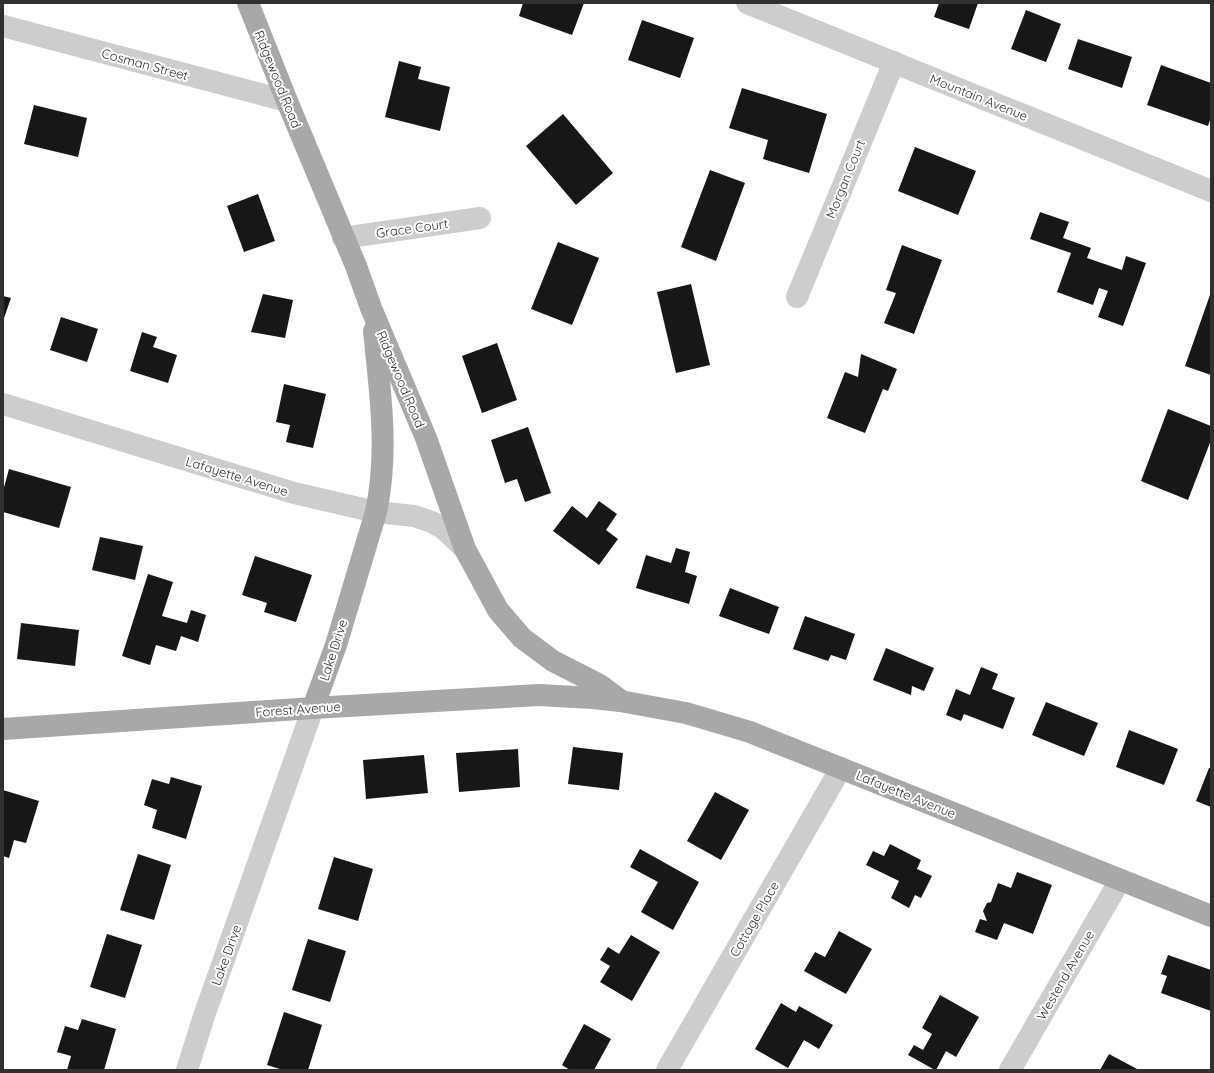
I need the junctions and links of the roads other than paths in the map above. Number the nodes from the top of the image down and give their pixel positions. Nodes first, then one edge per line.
1 (248, 3) edge
2 (747, 3) edge
3 (3, 26) edge
4 (894, 62) junction
5 (287, 101) junction
6 (1211, 191) edge
7 (480, 218) dead end
8 (343, 238) junction
9 (797, 297) dead end
10 (371, 308) junction
11 (3, 404) edge
12 (376, 512) junction
13 (465, 549) junction
14 (593, 698) joint
15 (620, 701) junction
16 (313, 708) junction
17 (3, 729) edge
18 (841, 768) junction
19 (1120, 880) junction
20 (1211, 916) edge
21 (187, 1070) edge
22 (667, 1070) edge
23 (1010, 1070) edge

1 - 5 main road, Ridgewood Road
2 - 4 street, Mountain Avenue
3 - 5 street, Cosman Street
4 - 6 street, Mountain Avenue
4 - 9 street, Morgan Court
5 - 8 main road, Ridgewood Road
7 - 8 street, Grace Court
8 - 10 main road, Ridgewood Road
10 - 12 main road, Lake Drive
10 - 13 main road, Ridgewood Road
11 - 12 street, Lafayette Avenue
12 - 13 street, Lafayette Avenue
12 - 16 main road, Lake Drive
13 - 15 main road, Ridgewood Road
14 - 15 main road, Lafayette Avenue
14 - 16 main road, Forest Avenue
15 - 18 main road, Lafayette Avenue
16 - 17 main road, Forest Avenue
16 - 21 street, Lake Drive
18 - 19 main road, Lafayette Avenue
18 - 22 street, Cottage Place
19 - 20 main road, Lafayette Avenue
19 - 23 street, Westend Avenue

